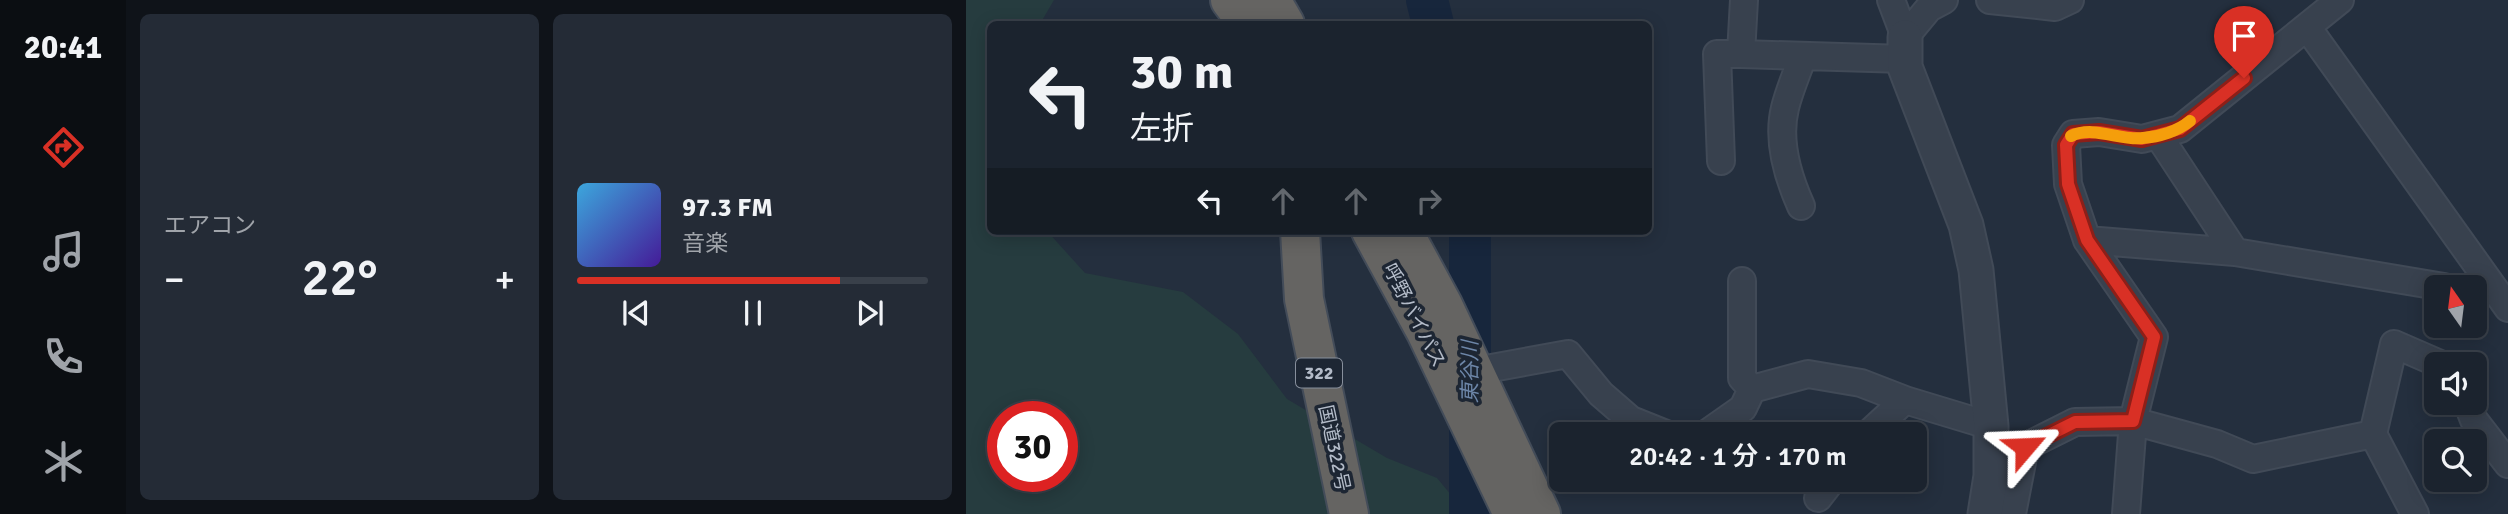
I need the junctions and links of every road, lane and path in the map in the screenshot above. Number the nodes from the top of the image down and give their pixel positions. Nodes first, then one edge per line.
1 (1271, 0) edge
2 (1744, 0) edge
3 (1891, 0) edge
4 (1944, 0) edge
5 (1990, 0) edge
6 (2070, 0) edge
7 (2340, 0) edge
8 (1283, 21) edge
9 (2307, 27) junction
10 (1905, 48) junction
11 (1741, 54) junction
12 (1803, 55) junction
13 (2158, 135) junction
14 (1721, 161) dead end
15 (1801, 206) dead end
16 (1288, 235) edge
17 (1300, 235) edge
18 (1373, 235) edge
19 (1405, 235) edge
20 (2087, 240) junction
21 (2235, 252) junction
22 (1742, 281) dead end
23 (2424, 284) edge
24 (2487, 295) edge
25 (1304, 299) junction
26 (2506, 300) edge
27 (2424, 357) edge
28 (1475, 371) junction
29 (1752, 389) junction
30 (1905, 400) junction
31 (2472, 415) edge
32 (2133, 421) junction
33 (1636, 422) edge
34 (1723, 422) edge
35 (1881, 422) edge
36 (1991, 426) junction
37 (2373, 434) junction
38 (2508, 464) edge
39 (1349, 514) edge
40 (1513, 514) edge
41 (1541, 514) edge
42 (1985, 514) edge
43 (2012, 514) edge
44 (2126, 514) edge
45 (2415, 514) edge

1 - 8 highway
2 - 11 street
3 - 10 street
4 - 10 street
5 - 6 street
7 - 9 street
9 - 13 street
9 - 26 street
10 - 12 street
10 - 36 street
11 - 12 street
11 - 14 street
12 - 15 street
13 - 20 street
13 - 21 street
16 - 25 highway, 国道322号 / 322
17 - 25 highway, 国道322号 / 322
18 - 40 highway, 呼野バイパス
19 - 28 highway, 呼野バイパス
20 - 21 street
20 - 32 street
21 - 23 street
22 - 29 street
24 - 26 street
25 - 39 highway, 国道322号 / 322
27 - 37 street
28 - 33 street
28 - 41 highway, 呼野バイパス
29 - 30 street
29 - 34 street
30 - 35 street
30 - 36 street
31 - 38 street
32 - 37 street
32 - 43 street
32 - 44 street
36 - 42 street
37 - 45 street

